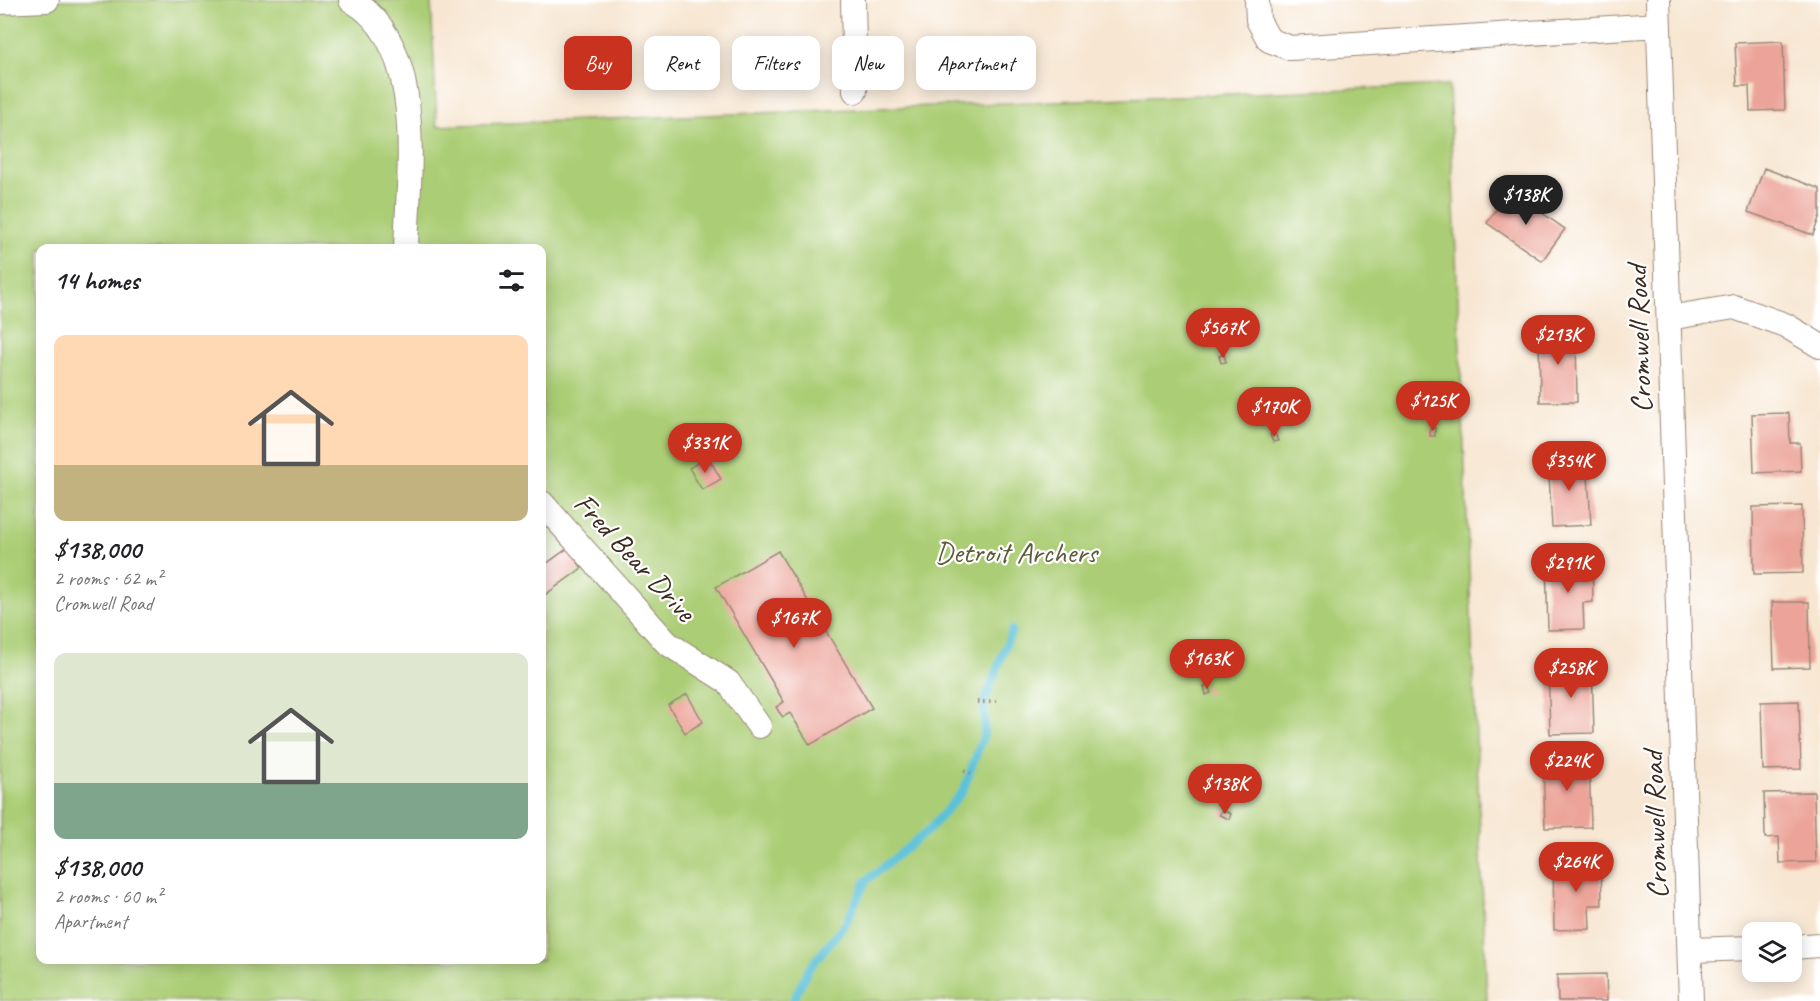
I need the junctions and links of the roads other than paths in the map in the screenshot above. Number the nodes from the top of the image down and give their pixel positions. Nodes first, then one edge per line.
1 (47, 0) edge
2 (351, 0) edge
3 (853, 0) edge
4 (1257, 0) edge
5 (1658, 0) edge
6 (0, 2) edge
7 (1659, 25) junction
8 (855, 91) dead end
9 (406, 244) edge
10 (1670, 318) junction
11 (1820, 346) edge
12 (546, 507) edge
13 (759, 726) dead end
14 (1820, 945) edge
15 (1802, 946) edge
16 (1742, 948) edge
17 (1690, 950) junction
18 (1691, 1001) edge

1 - 6 street
2 - 9 street
3 - 8 street
4 - 7 street
5 - 7 street, Cromwell Road
7 - 10 street, Cromwell Road
10 - 11 street
10 - 17 street, Cromwell Road
12 - 13 street, Fred Bear Drive
14 - 15 street
16 - 17 street
17 - 18 street, Cromwell Road

